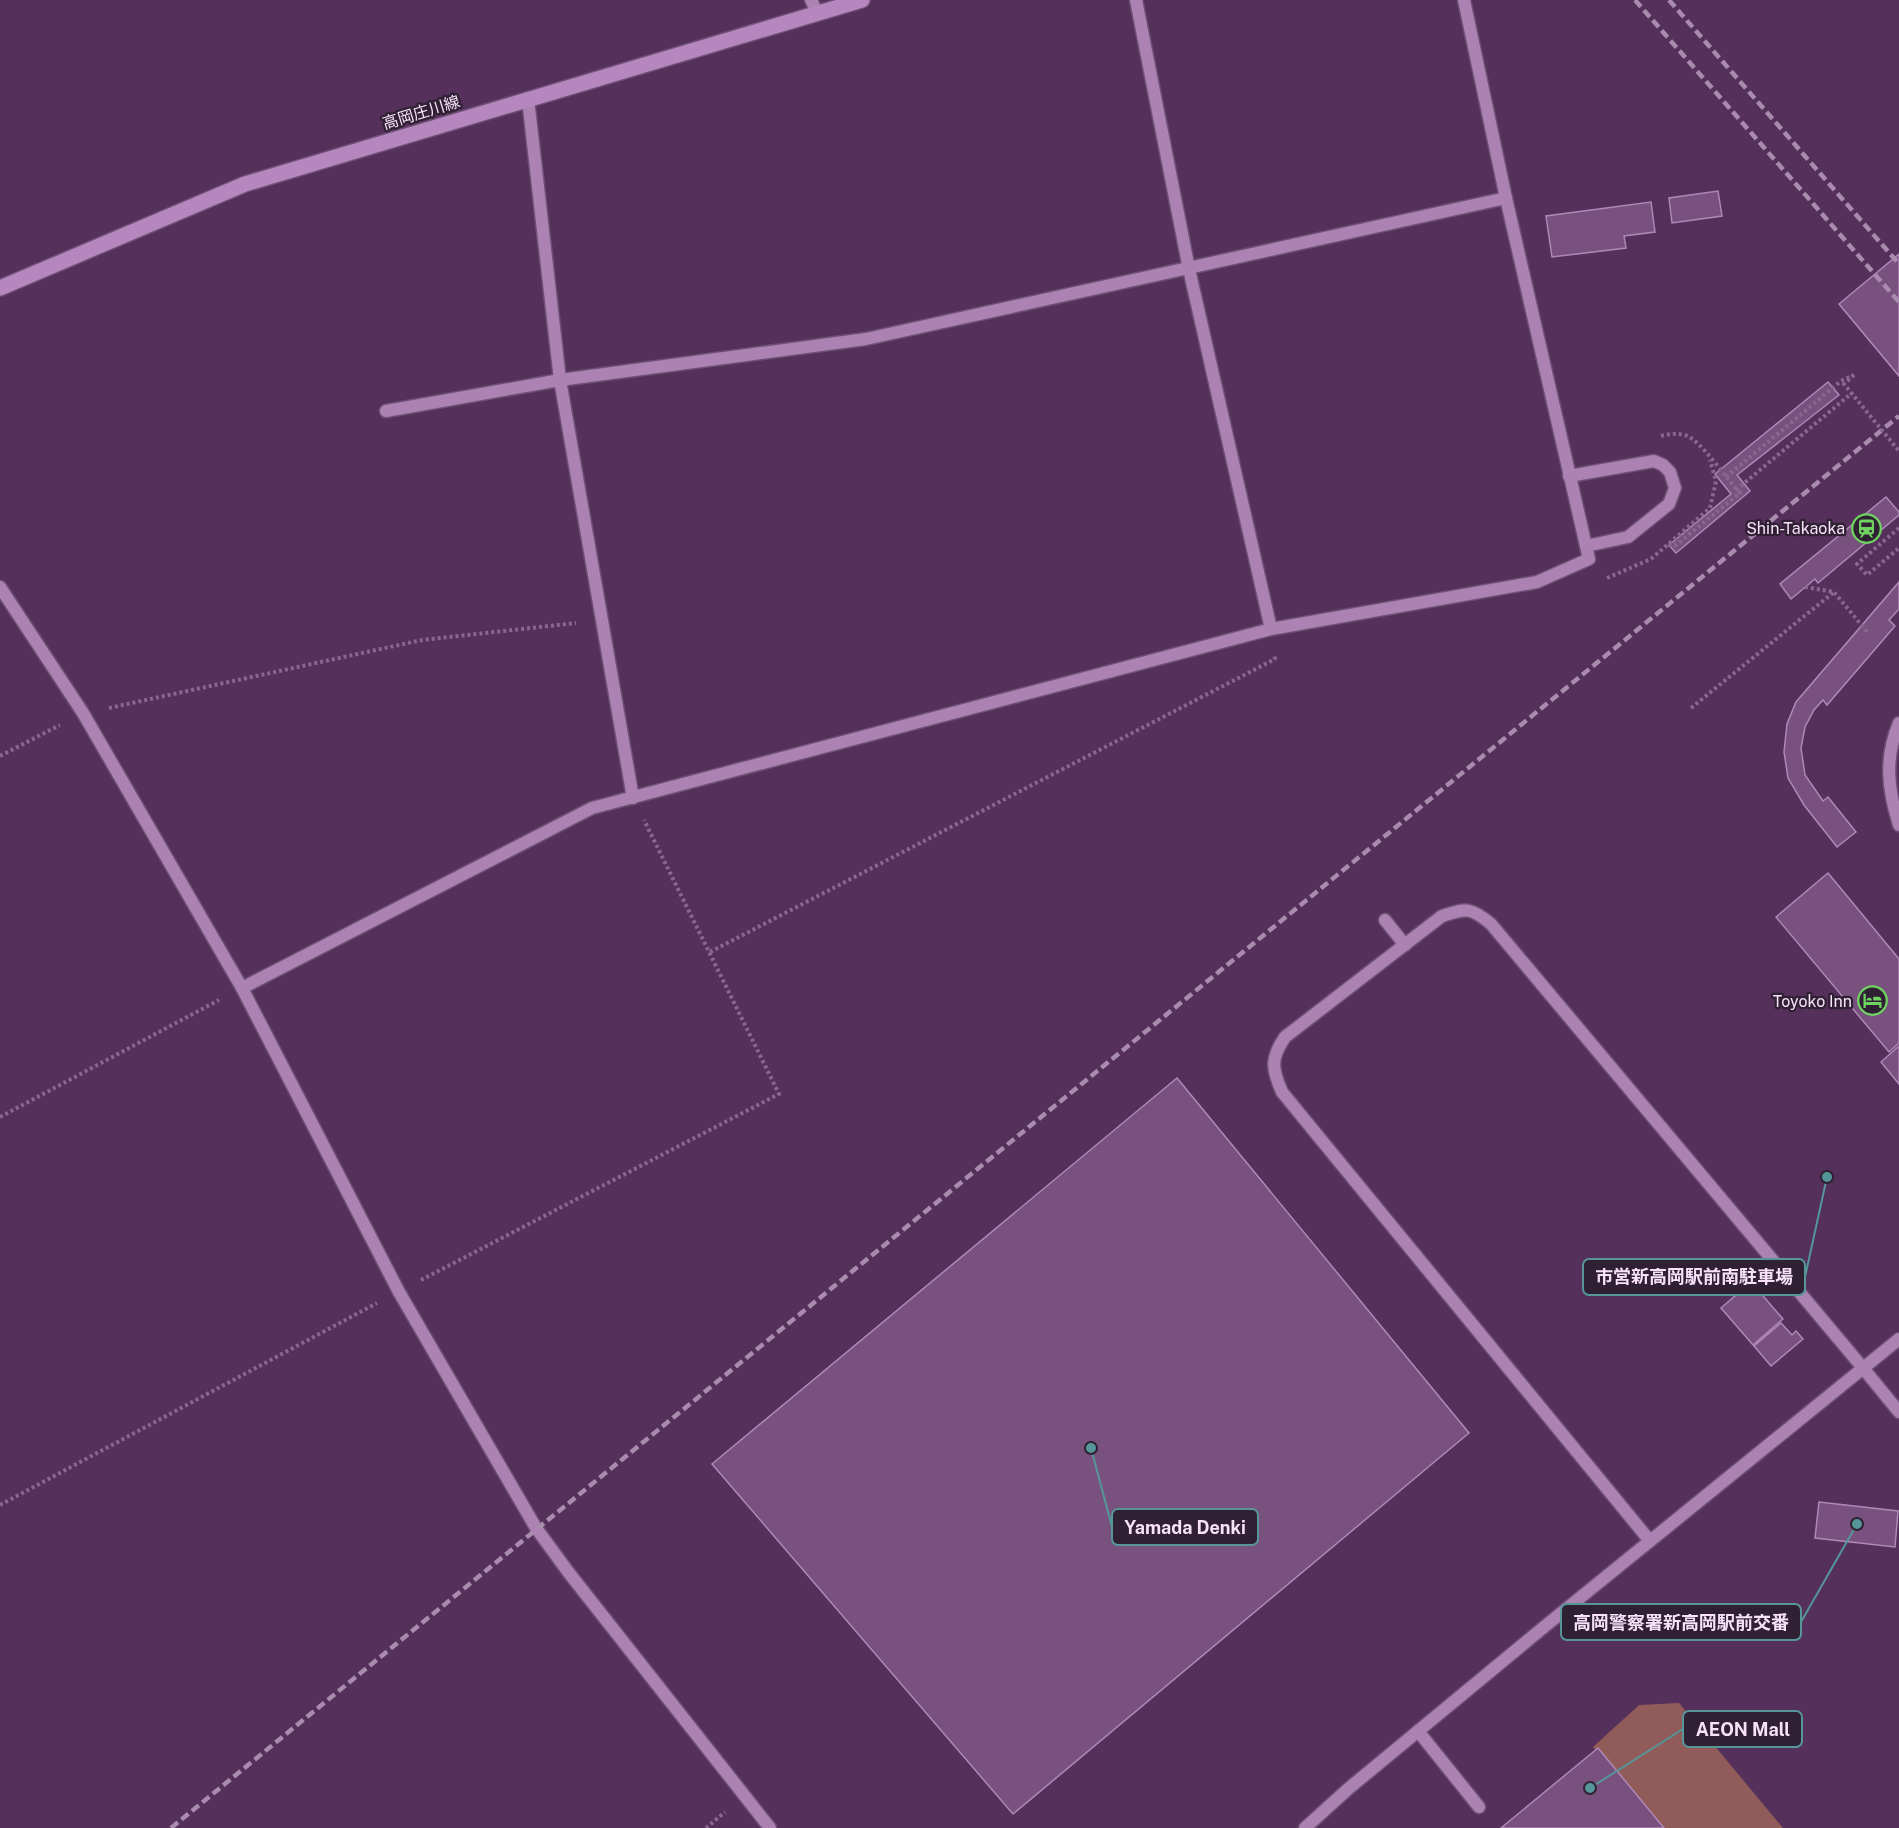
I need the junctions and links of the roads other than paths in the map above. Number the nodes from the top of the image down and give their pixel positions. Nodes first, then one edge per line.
1 (862, 0) edge
2 (1136, 0) edge
3 (1464, 0) edge
4 (815, 7) edge
5 (528, 99) junction
6 (1506, 198) junction
7 (1189, 269) junction
8 (0, 288) edge
9 (560, 380) junction
10 (386, 411) dead end
11 (1569, 476) junction
12 (1586, 546) junction
13 (0, 587) edge
14 (1271, 629) junction
15 (1899, 723) edge
16 (633, 798) junction
17 (1899, 825) edge
18 (1385, 920) dead end
19 (1406, 945) junction
20 (242, 988) junction
21 (1899, 1339) edge
22 (1863, 1368) junction
23 (1899, 1412) edge
24 (1650, 1541) junction
25 (1418, 1731) junction
26 (1479, 1807) dead end
27 (770, 1828) edge
28 (1305, 1828) edge

1 - 4 main road, 高岡庄川線
2 - 7 street
3 - 6 street
4 - 5 main road, 高岡庄川線
5 - 8 main road, 高岡庄川線
5 - 9 street
6 - 7 street
6 - 11 street
7 - 9 street
7 - 14 street
9 - 10 street
9 - 16 street
11 - 12 street
11 - 12 street
12 - 14 street
13 - 20 street
14 - 16 street
15 - 17 street
16 - 20 street
18 - 19 street
19 - 22 street
19 - 24 street
20 - 27 street
21 - 22 street
22 - 23 street
22 - 24 street
24 - 25 street
25 - 26 street
25 - 28 street

